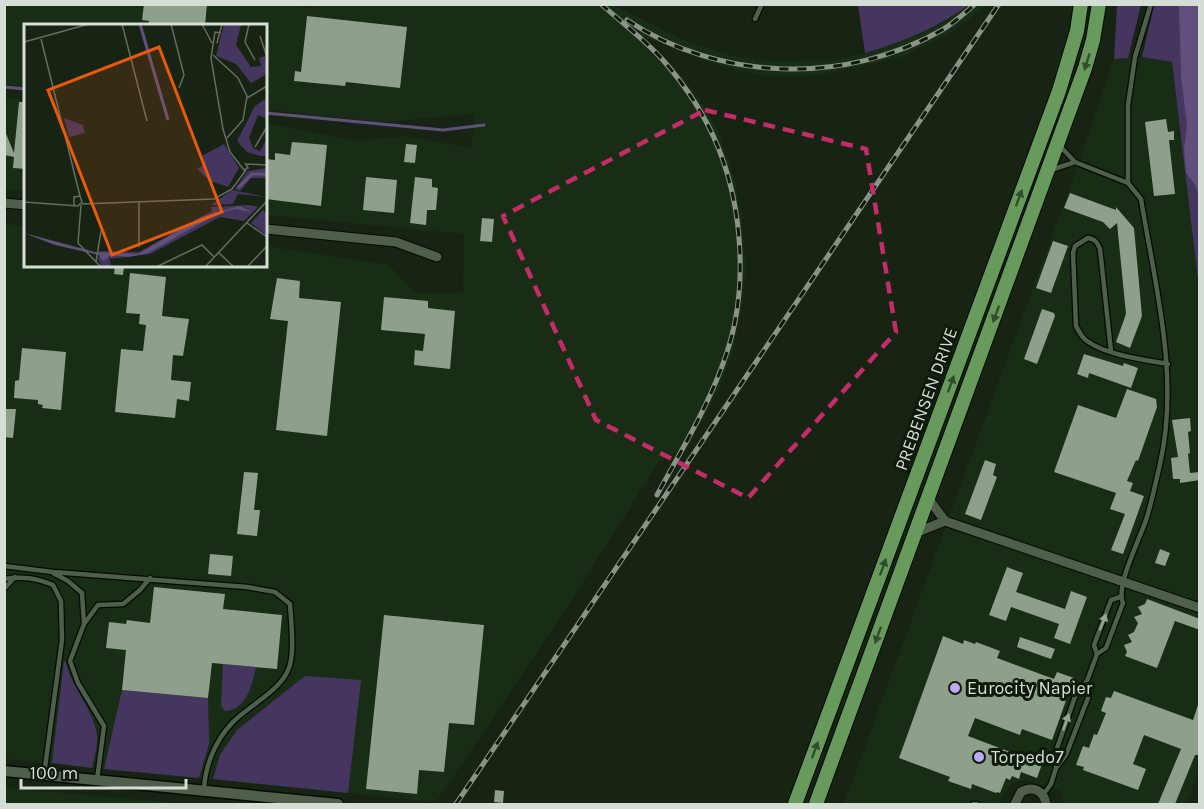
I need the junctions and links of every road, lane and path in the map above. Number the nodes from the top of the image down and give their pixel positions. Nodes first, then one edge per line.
1 (762, 4) edge
2 (1081, 4) edge
3 (1099, 4) edge
4 (1151, 4) edge
5 (755, 19) dead end
6 (1058, 143) junction
7 (1075, 162) junction
8 (1047, 172) junction
9 (1128, 183) junction
10 (4, 203) edge
11 (24, 205) edge
12 (267, 229) edge
13 (437, 257) dead end
14 (1111, 351) junction
15 (1168, 364) junction
16 (928, 498) junction
17 (945, 521) junction
18 (915, 533) junction
19 (4, 566) edge
20 (39, 569) junction
21 (15, 577) junction
22 (150, 578) junction
23 (4, 579) edge
24 (1123, 582) junction
25 (4, 589) edge
26 (1120, 597) junction
27 (1200, 608) edge
28 (84, 624) junction
29 (1097, 654) junction
30 (1087, 681) junction
31 (1056, 768) junction
32 (4, 771) edge
33 (44, 775) junction
34 (97, 780) junction
35 (204, 791) junction
36 (1044, 800) edge
37 (338, 804) edge
38 (795, 804) edge
39 (816, 804) edge
40 (1015, 804) edge

1 - 5 lane
38 -> 2 main road, PREBENSEN DRIVE
3 -> 6 main road, PREBENSEN DRIVE
4 - 9 lane
6 - 7 lane
6 - 8 main road, PREBENSEN DRIVE
7 - 8 lane
7 - 9 lane
8 -> 16 main road, PREBENSEN DRIVE
9 - 15 lane
10 - 11 street
12 - 13 street
14 - 14 lane
14 - 15 lane
15 - 24 lane
16 - 17 street
16 - 18 main road, PREBENSEN DRIVE
17 - 18 street
17 - 24 street
18 -> 39 main road, PREBENSEN DRIVE
19 - 20 lane
20 - 22 lane
20 - 28 lane
21 - 23 lane
21 - 25 lane
21 - 33 lane
22 - 28 lane
22 - 35 lane
24 - 26 lane
24 - 27 street
26 - 29 lane
29 -> 26 lane
28 - 34 lane
29 - 30 lane
31 -> 30 lane
30 - 31 lane
31 - 36 lane
32 - 33 street
33 - 34 street
34 - 35 street
35 - 37 street
36 - 40 street

